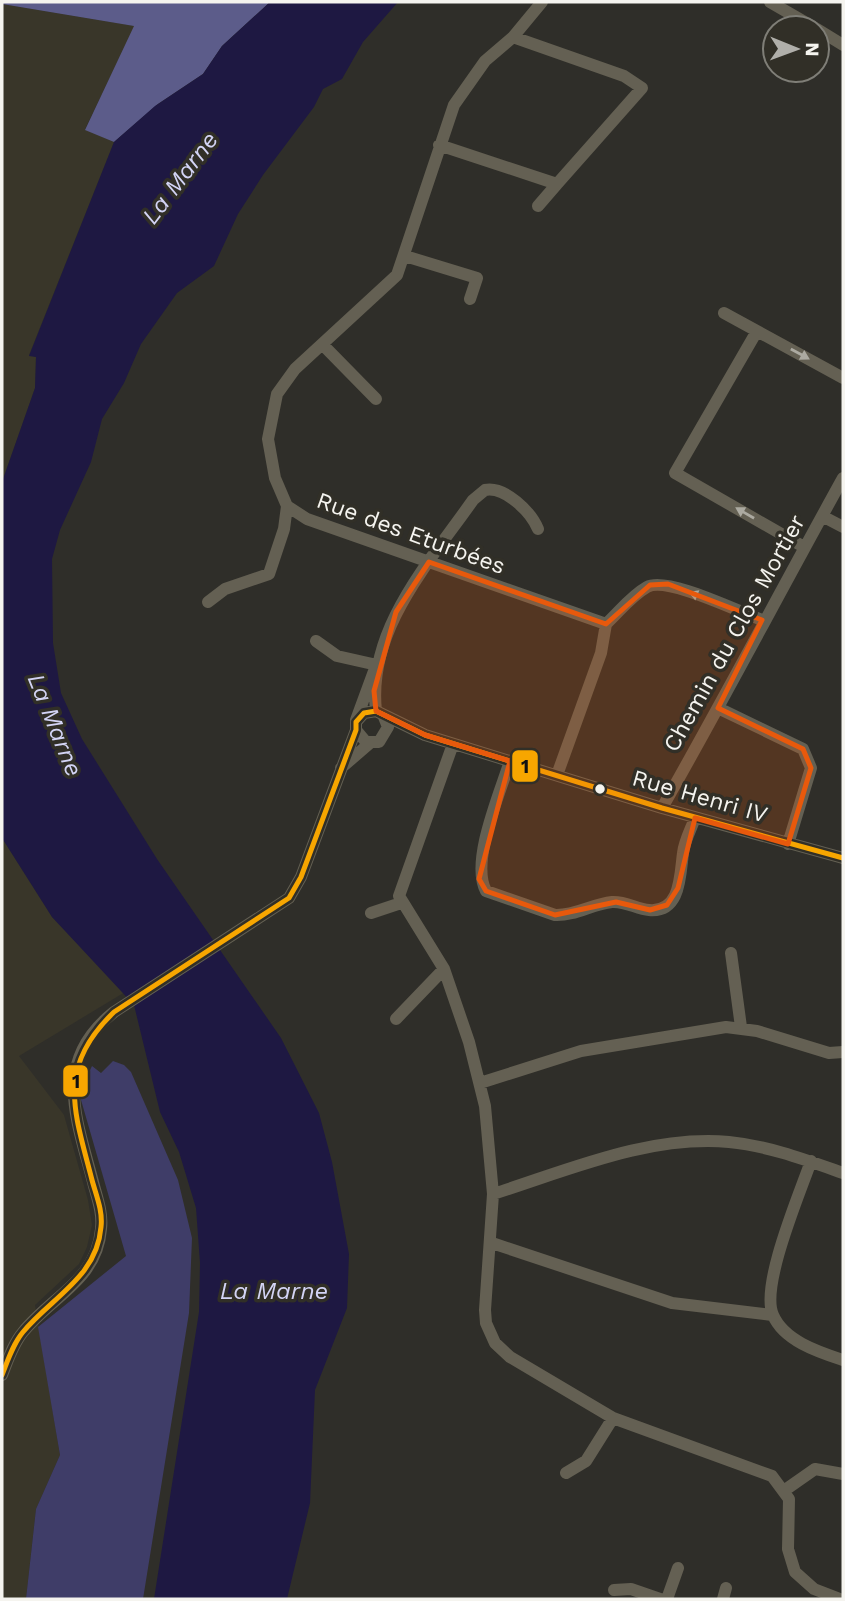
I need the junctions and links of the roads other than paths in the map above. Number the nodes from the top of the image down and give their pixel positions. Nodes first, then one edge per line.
1 (542, 2) edge
2 (770, 2) edge
3 (790, 14) edge
4 (513, 37) junction
5 (439, 145) junction
6 (557, 184) junction
7 (538, 206) dead end
8 (405, 256) junction
9 (470, 299) dead end
10 (724, 313) dead end
11 (757, 331) junction
12 (323, 345) junction
13 (843, 378) edge
14 (376, 399) dead end
15 (843, 478) edge
16 (287, 506) junction
17 (822, 516) junction
18 (843, 527) edge
19 (538, 529) dead end
20 (804, 547) junction
21 (429, 562) junction
22 (208, 602) dead end
23 (762, 620) junction
24 (606, 624) junction
25 (317, 641) dead end
26 (377, 665) junction
27 (718, 708) junction
28 (380, 714) junction
29 (356, 726) junction
30 (425, 735) junction
31 (385, 737) junction
32 (370, 743) junction
33 (453, 744) junction
34 (510, 761) junction
35 (340, 769) junction
36 (557, 775) junction
37 (662, 808) junction
38 (695, 818) junction
39 (788, 844) junction
40 (843, 858) edge
41 (401, 903) junction
42 (371, 913) dead end
43 (731, 953) dead end
44 (444, 969) junction
45 (396, 1019) dead end
46 (741, 1027) junction
47 (843, 1052) edge
48 (480, 1083) junction
49 (811, 1161) junction
50 (843, 1173) edge
51 (494, 1194) junction
52 (492, 1243) junction
53 (772, 1315) junction
54 (843, 1360) edge
55 (2, 1375) edge
56 (613, 1418) junction
57 (566, 1473) dead end
58 (843, 1474) edge
59 (785, 1490) junction
60 (678, 1568) dead end
61 (614, 1590) dead end
62 (660, 1599) edge
63 (667, 1599) edge
64 (840, 1599) edge

1 - 4 street, Rue des Eturbées
2 - 3 street
4 - 5 street, Rue des Eturbées
4 - 6 street
5 - 6 street
5 - 8 street, Rue des Eturbées
6 - 7 street
8 - 9 street
8 - 12 street, Rue des Eturbées
10 - 11 street
11 -> 13 street
20 -> 11 street
12 - 14 street
12 - 16 street, Rue des Eturbées
15 - 17 street, Chemin du Clos Mortier
16 - 21 street, Rue des Eturbées
16 - 22 street
17 - 18 street
17 - 20 street, Chemin du Clos Mortier
19 - 21 street
20 - 23 street, Chemin du Clos Mortier
21 - 24 street, Rue des Eturbées
21 - 26 street
23 -> 24 street
23 - 27 street, Chemin du Clos Mortier
24 - 36 street
25 - 26 street
26 - 28 street
26 - 29 street
27 - 37 street, Chemin du Clos Mortier
27 - 39 street
28 - 29 street
28 - 30 street, Rue Henri IV
28 - 31 street
29 - 32 street
29 - 35 street
30 - 31 street, Rue Henri IV
30 - 33 street, Rue Henri IV
31 - 32 street
32 - 35 street
33 - 34 street, Rue Henri IV
33 - 41 street
34 - 36 street, Rue Henri IV
34 - 38 street
35 - 55 street
36 - 37 street, Rue Henri IV
37 - 38 street, Rue Henri IV
38 - 39 street, Rue Henri IV
39 - 40 street, Rue Henri IV
41 - 42 street
41 - 44 street
43 - 46 street
44 - 45 street
44 - 48 street
46 - 47 street
46 - 48 street
48 - 51 street
49 - 50 street
49 - 51 street
49 - 53 street
51 - 52 street
52 - 53 street
52 - 56 street
53 - 54 street
56 - 57 street
56 - 59 street
58 - 59 street
59 - 64 street
60 - 63 street
61 - 62 street

